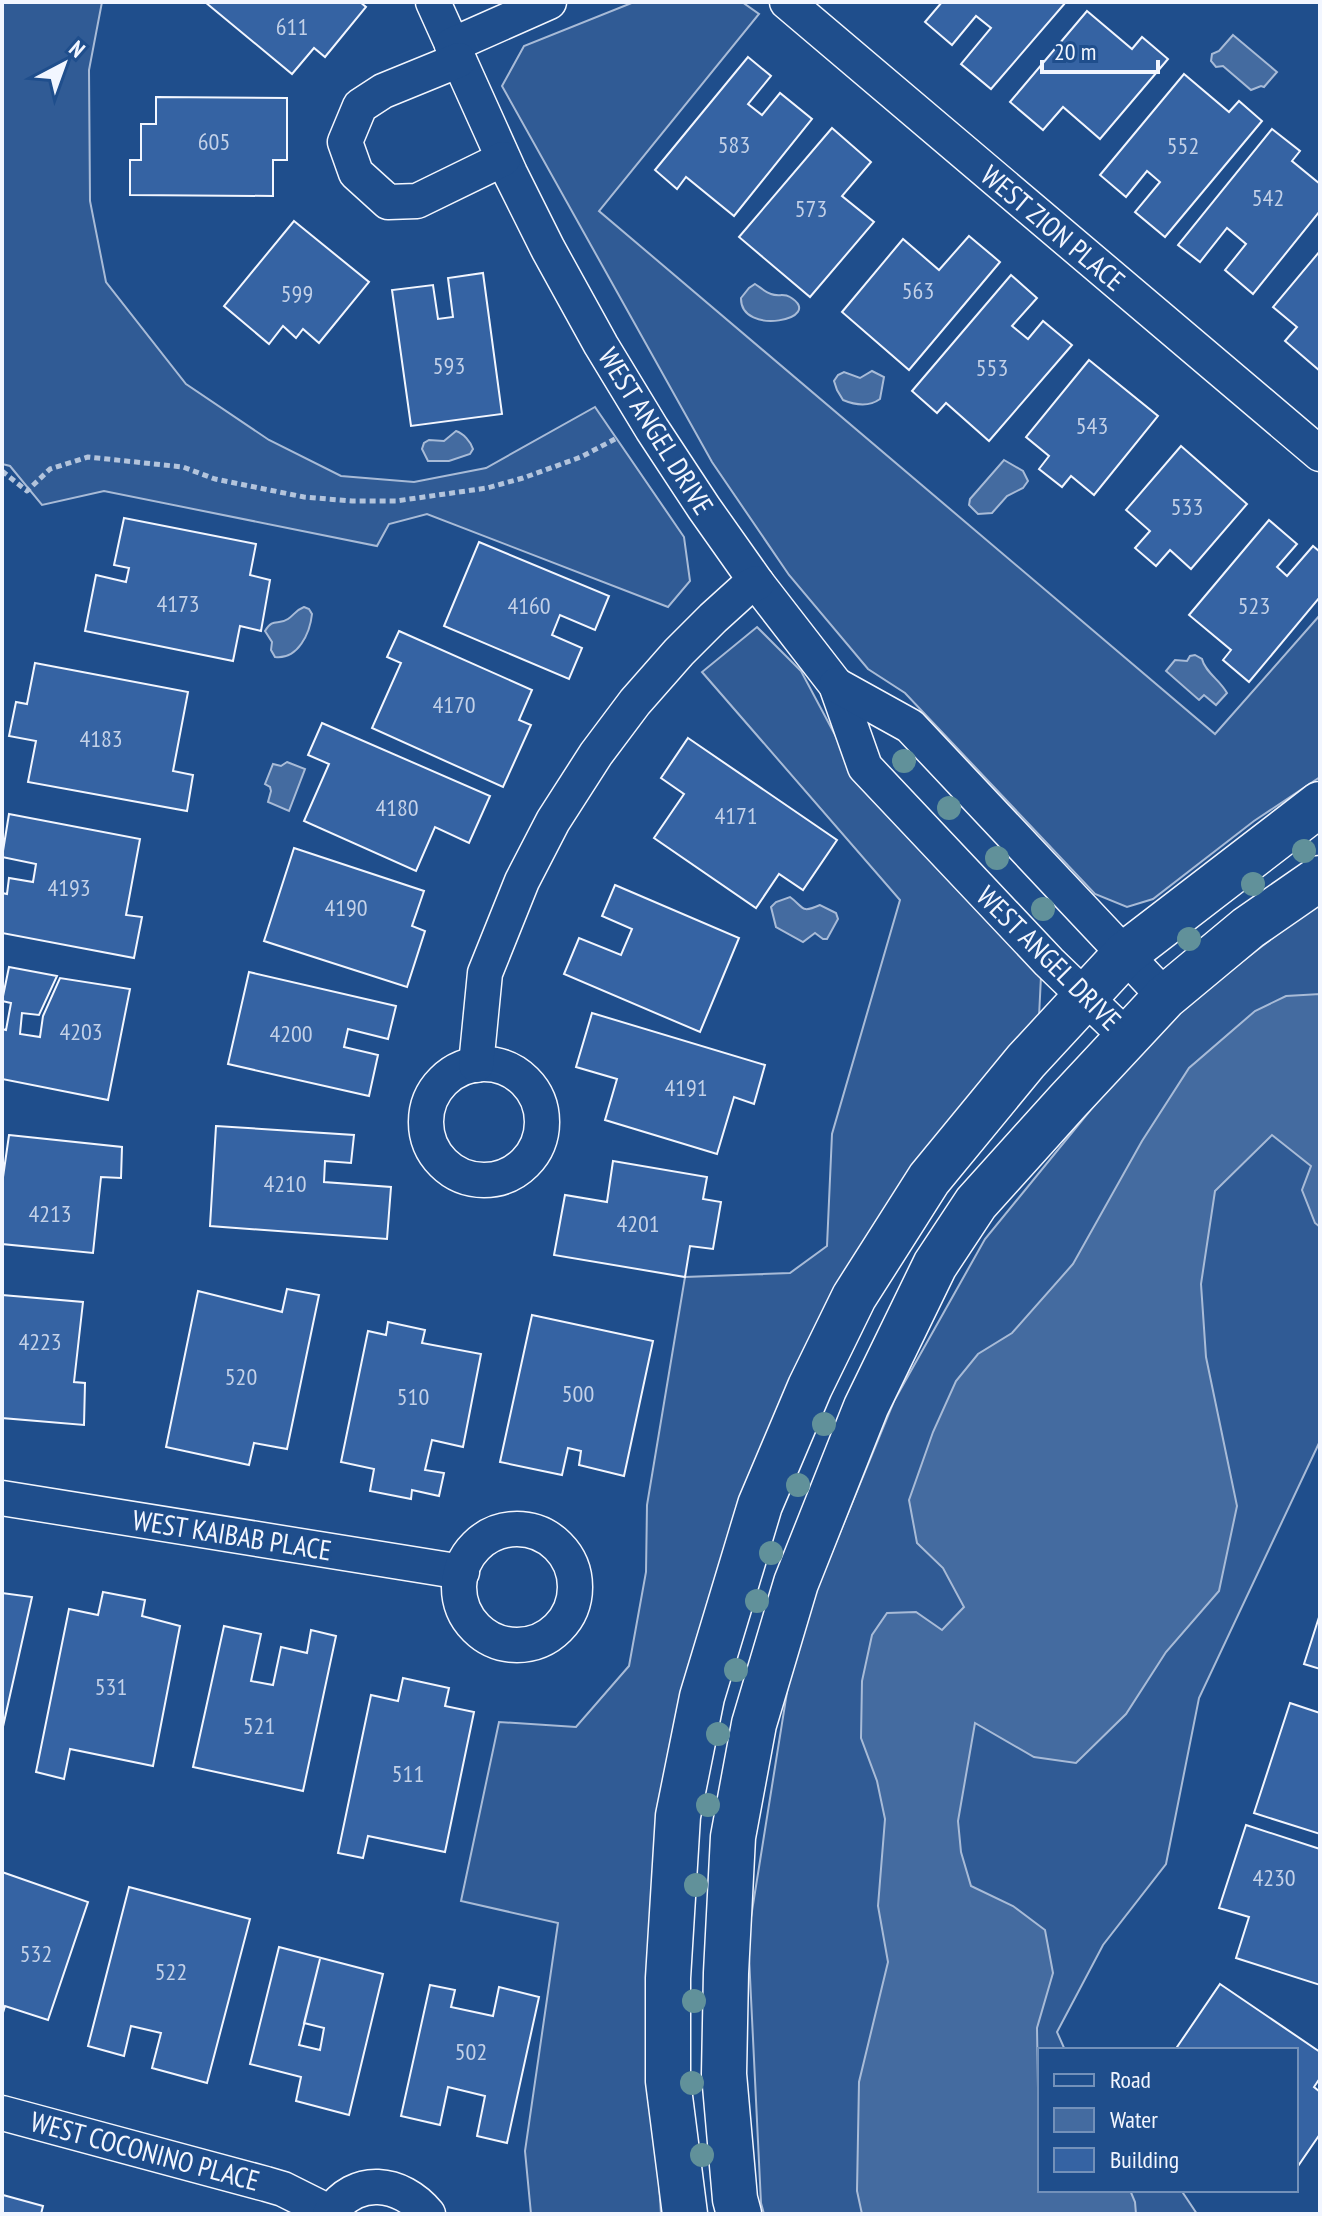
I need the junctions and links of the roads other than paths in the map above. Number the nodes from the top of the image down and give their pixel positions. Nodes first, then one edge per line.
1 (433, 2) edge
2 (549, 2) edge
3 (787, 2) edge
4 (455, 52) junction
5 (503, 159) junction
6 (1320, 454) edge
7 (757, 583) junction
8 (836, 685) junction
9 (1320, 804) edge
10 (1320, 878) edge
11 (1125, 954) junction
12 (1085, 997) junction
13 (1165, 997) junction
14 (1128, 1038) junction
15 (476, 1065) dead end
16 (2, 1498) edge
17 (462, 1572) dead end
18 (2, 2113) edge
19 (330, 2213) edge
20 (428, 2214) edge
21 (685, 2214) edge
22 (739, 2214) edge

1 - 4 street, WEST ANGEL DRIVE
2 - 4 street
3 - 6 street, WEST ZION PLACE
4 - 5 street, WEST ANGEL DRIVE
4 - 5 street
5 - 7 street, WEST ANGEL DRIVE
7 - 8 street, WEST ANGEL DRIVE
7 - 15 street
8 - 11 street, WEST ANGEL DRIVE
8 - 12 street, WEST ANGEL DRIVE
9 - 11 street
10 - 13 street
11 - 12 street
11 - 13 street, WEST ANGEL DRIVE
12 - 14 street, WEST ANGEL DRIVE
12 - 21 street
13 - 14 street
14 - 22 street
16 - 17 street, WEST KAIBAB PLACE
18 - 19 street, WEST COCONINO PLACE
19 - 20 street, WEST COCONINO PLACE

